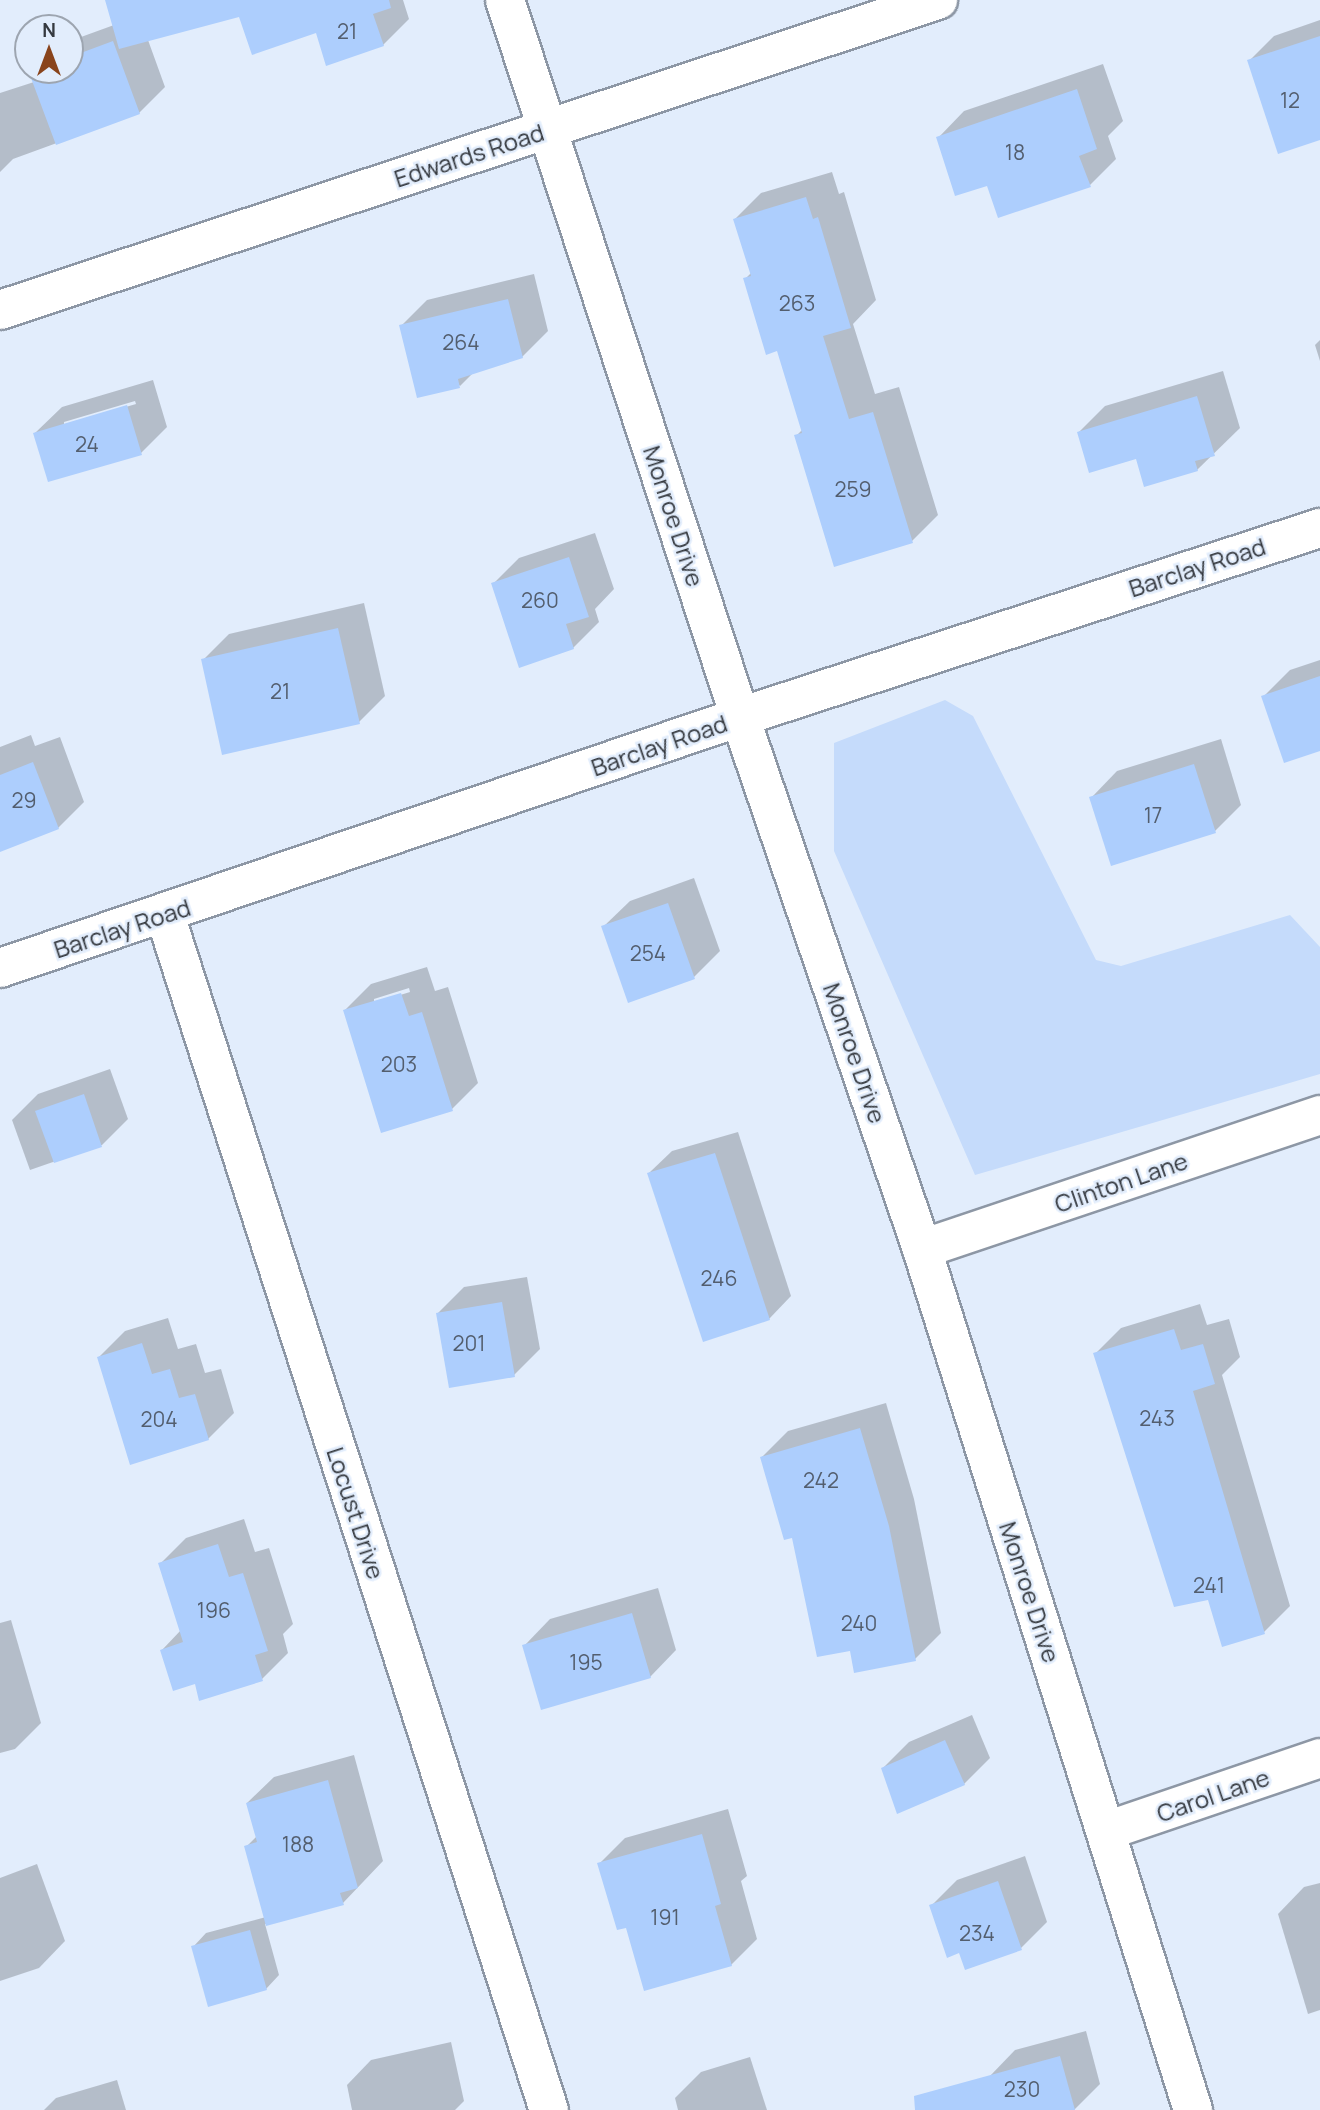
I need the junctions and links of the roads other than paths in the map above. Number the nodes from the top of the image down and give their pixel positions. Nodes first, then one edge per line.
1 (505, 0) edge
2 (938, 0) edge
3 (546, 130) junction
4 (0, 310) edge
5 (1320, 528) edge
6 (740, 717) junction
7 (164, 915) junction
8 (0, 968) edge
9 (1320, 1115) edge
10 (922, 1250) junction
11 (1320, 1758) edge
12 (1106, 1831) junction
13 (549, 2110) edge
14 (1193, 2110) edge

1 - 3 street, Monroe Drive
2 - 3 street, Edwards Road
3 - 4 street, Edwards Road
3 - 6 street, Monroe Drive
5 - 6 street, Barclay Road
6 - 7 street, Barclay Road
6 - 10 street, Monroe Drive
7 - 8 street, Barclay Road
7 - 13 street, Locust Drive
9 - 10 street, Clinton Lane
10 - 12 street, Monroe Drive
11 - 12 street, Carol Lane
12 - 14 street, Monroe Drive

